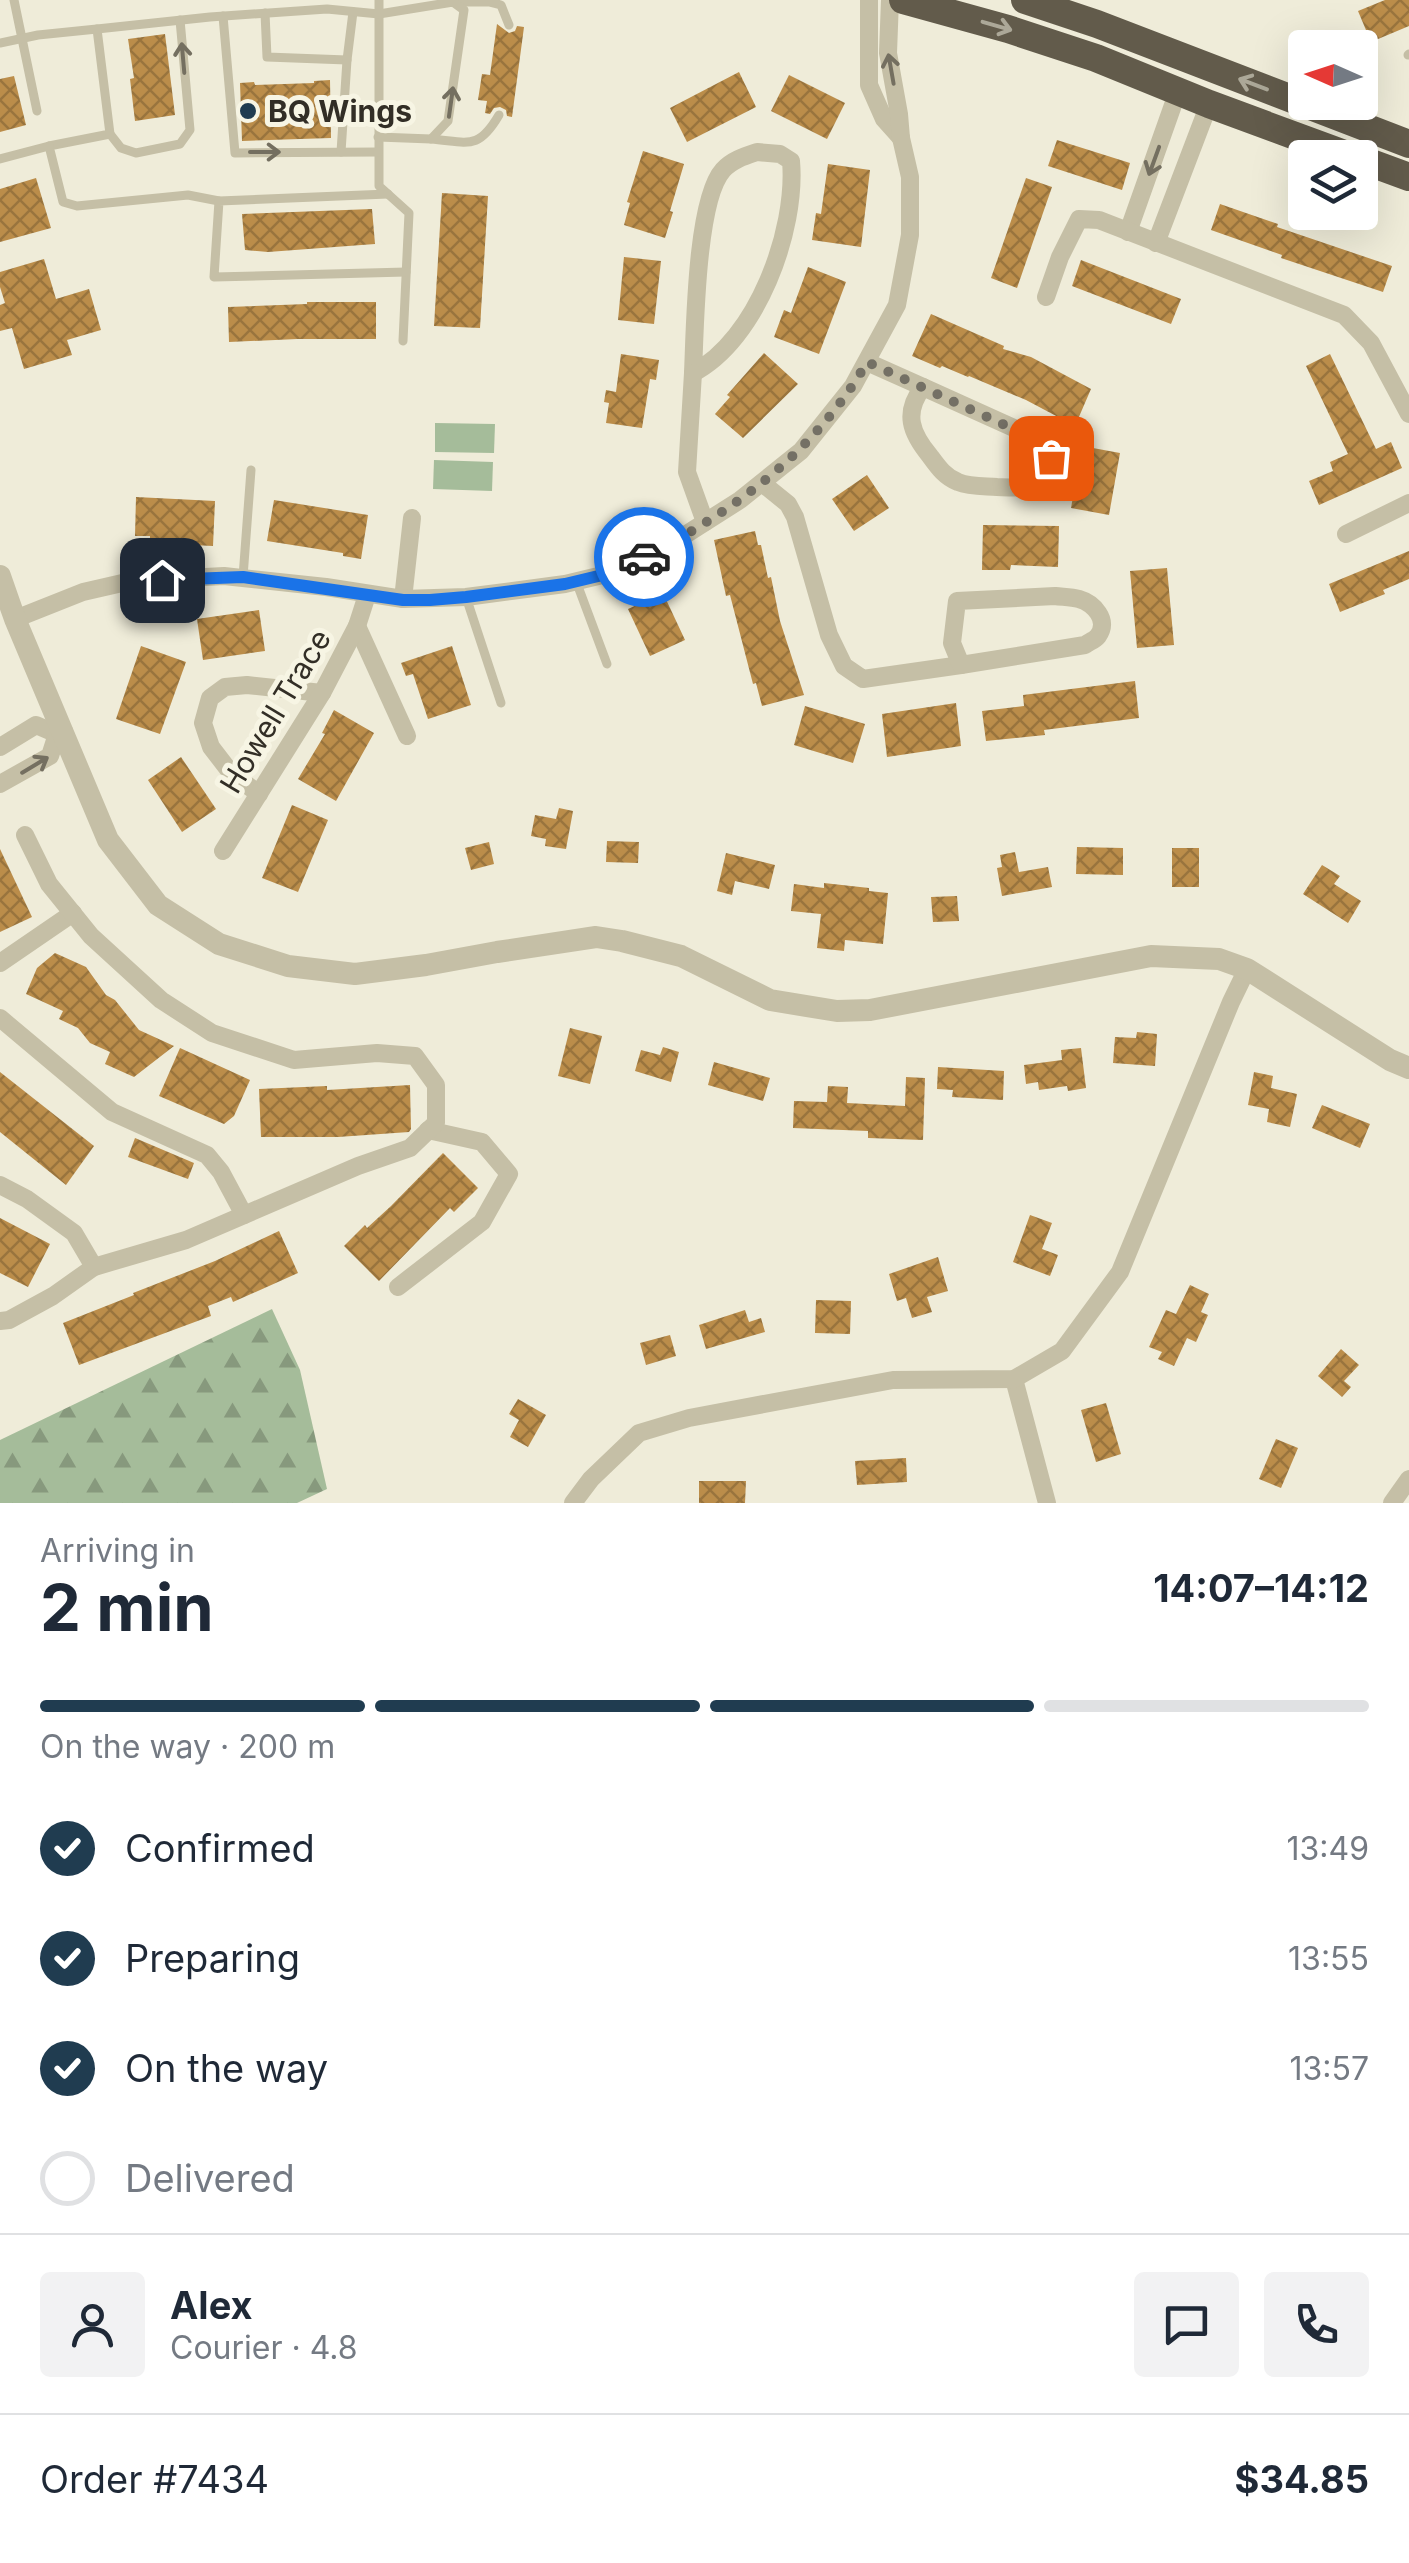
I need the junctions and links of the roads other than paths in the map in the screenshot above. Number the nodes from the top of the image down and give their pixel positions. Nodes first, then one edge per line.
1 (14, 0) edge
2 (379, 0) edge
3 (869, 0) edge
4 (890, 0) edge
5 (903, 0) edge
6 (1025, 0) edge
7 (453, 2) junction
8 (353, 12) junction
9 (265, 13) junction
10 (379, 14) junction
11 (222, 16) junction
12 (180, 20) junction
13 (508, 25) dead end
14 (97, 29) junction
15 (22, 38) junction
16 (0, 43) edge
17 (347, 60) junction
18 (1178, 91) junction
19 (1209, 104) junction
20 (37, 111) dead end
21 (499, 115) dead end
22 (110, 134) junction
23 (378, 137) junction
24 (901, 138) junction
25 (431, 139) junction
26 (1308, 140) edge
27 (1409, 144) edge
28 (49, 146) junction
29 (341, 152) junction
30 (378, 152) junction
31 (0, 159) edge
32 (1378, 166) edge
33 (1409, 177) edge
34 (388, 194) junction
35 (218, 201) junction
36 (1128, 232) junction
37 (1156, 243) junction
38 (406, 272) junction
39 (1046, 297) dead end
40 (404, 341) dead end
41 (867, 362) junction
42 (693, 373) junction
43 (923, 387) junction
44 (1409, 414) edge
45 (251, 470) dead end
46 (762, 483) junction
47 (1409, 503) edge
48 (412, 518) dead end
49 (706, 522) junction
50 (1346, 534) dead end
51 (0, 576) edge
52 (243, 577) junction
53 (576, 581) junction
54 (367, 595) junction
55 (466, 597) junction
56 (403, 600) junction
57 (15, 619) junction
58 (357, 626) junction
59 (606, 664) dead end
60 (961, 665) junction
61 (322, 692) junction
62 (501, 703) dead end
63 (60, 733) junction
64 (407, 736) dead end
65 (0, 748) edge
66 (0, 784) edge
67 (258, 794) junction
68 (24, 835) dead end
69 (224, 851) dead end
70 (74, 914) junction
71 (0, 963) edge
72 (1247, 969) junction
73 (0, 1018) edge
74 (1409, 1068) edge
75 (428, 1130) junction
76 (0, 1185) edge
77 (244, 1215) junction
78 (94, 1268) junction
79 (398, 1287) dead end
80 (0, 1322) edge
81 (1014, 1379) junction
82 (1409, 1479) edge
83 (573, 1503) edge
84 (1047, 1503) edge
85 (1392, 1503) edge

1 - 15 lane
2 - 10 lane
3 - 24 street
24 -> 4 street
5 -> 18 highway
27 -> 6 highway
7 - 10 lane
7 - 13 lane
25 -> 7 lane
8 - 9 lane
8 - 10 lane
8 - 17 lane
9 - 11 lane
9 - 17 lane
10 - 23 lane
11 - 12 lane
11 -> 29 lane
12 - 14 lane
22 -> 12 lane
14 - 15 lane
14 - 22 lane
15 - 16 lane
15 - 20 lane
17 - 29 lane
18 - 19 highway
18 -> 36 street
19 - 26 highway
19 - 37 street
21 - 25 lane
22 - 28 lane
23 - 25 lane
23 - 30 lane
24 - 41 street
28 - 31 lane
28 - 35 lane
29 - 30 lane
30 - 34 lane
32 - 33 highway
34 - 35 lane
34 - 38 lane
35 - 38 lane
36 - 37 street
36 - 39 street
37 - 44 street
38 - 40 lane
41 - 43 street
41 - 46 street
42 - 42 street
42 - 49 street
43 - 43 street
45 - 52 lane
46 - 49 street
46 - 60 street
47 - 50 street
48 - 56 street
49 - 53 street
51 - 57 street
52 - 54 street
52 - 57 street
53 - 55 street
53 - 59 lane
54 - 56 street
54 - 58 street, Howell Trace
55 - 56 street
55 - 62 lane
57 - 63 street
58 - 61 street, Howell Trace
58 - 64 street
60 - 60 street
61 - 67 street, Howell Trace
61 - 67 street
63 - 65 street
66 -> 63 street
63 - 72 street
67 - 69 street, Howell Trace
68 - 70 street
70 - 71 street
70 - 75 street
72 - 74 street
72 - 81 street
73 - 77 street
75 - 77 street
75 - 79 street
76 - 78 street
77 - 78 street
78 - 80 street
81 - 83 street
81 - 84 street
82 - 85 street

